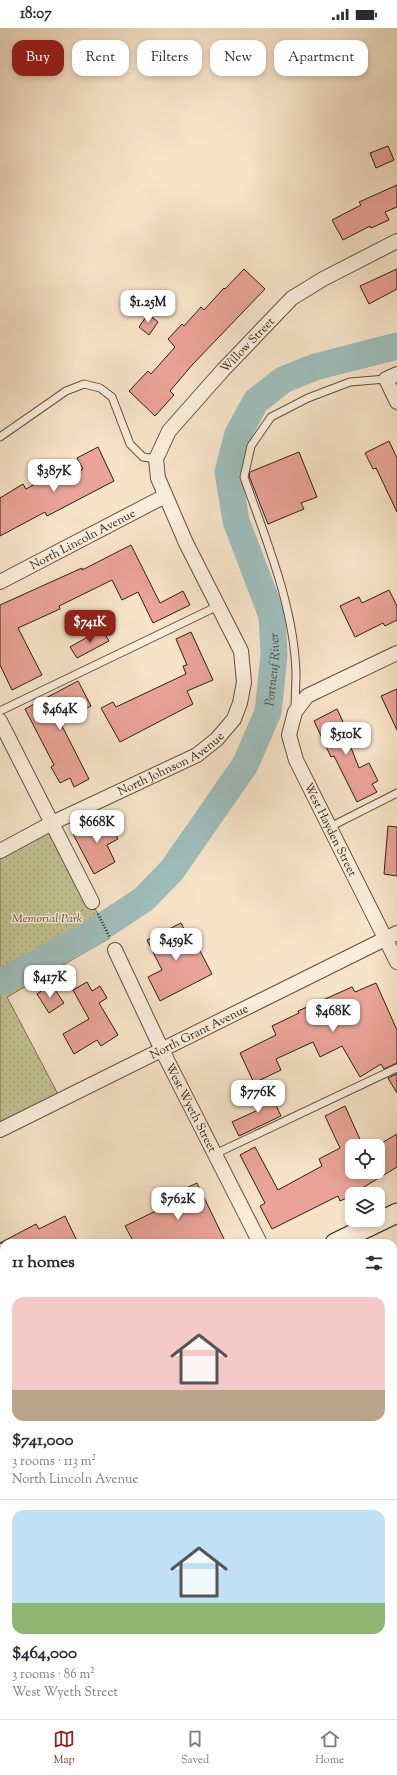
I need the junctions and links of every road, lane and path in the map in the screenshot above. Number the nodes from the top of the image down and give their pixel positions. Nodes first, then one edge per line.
1 (397, 241) edge
2 (391, 376) edge
3 (397, 402) edge
4 (0, 437) edge
5 (156, 459) junction
6 (165, 496) junction
7 (0, 582) edge
8 (218, 606) junction
9 (397, 653) edge
10 (0, 711) edge
11 (294, 712) junction
12 (0, 721) edge
13 (397, 793) edge
14 (52, 823) junction
15 (330, 827) junction
16 (0, 851) edge
17 (94, 905) joint
18 (391, 936) edge
19 (112, 944) joint
20 (397, 962) edge
21 (162, 1050) junction
22 (397, 1068) edge
23 (0, 1130) edge
24 (215, 1154) junction
25 (397, 1212) edge
26 (258, 1239) edge
27 (343, 1239) edge

1 - 5 street, Willow Street
2 - 3 street
2 - 11 lane
4 - 5 lane
5 - 6 street
6 - 7 street, North Lincoln Avenue
6 - 8 street
8 - 10 lane
8 - 14 street, North Johnson Avenue
9 - 11 street, West Hayden Street
11 - 15 street, West Hayden Street
12 - 14 street
13 - 15 lane
14 - 16 street, North Johnson Avenue
14 - 17 street
15 - 18 street, West Hayden Street
17 - 19 path
18 - 20 street, West Hayden Street
18 - 21 street, North Grant Avenue
19 - 21 street, West Wyeth Street
21 - 23 street, North Grant Avenue
21 - 24 street, West Wyeth Street
22 - 24 lane
24 - 26 street, West Wyeth Street
25 - 27 street

